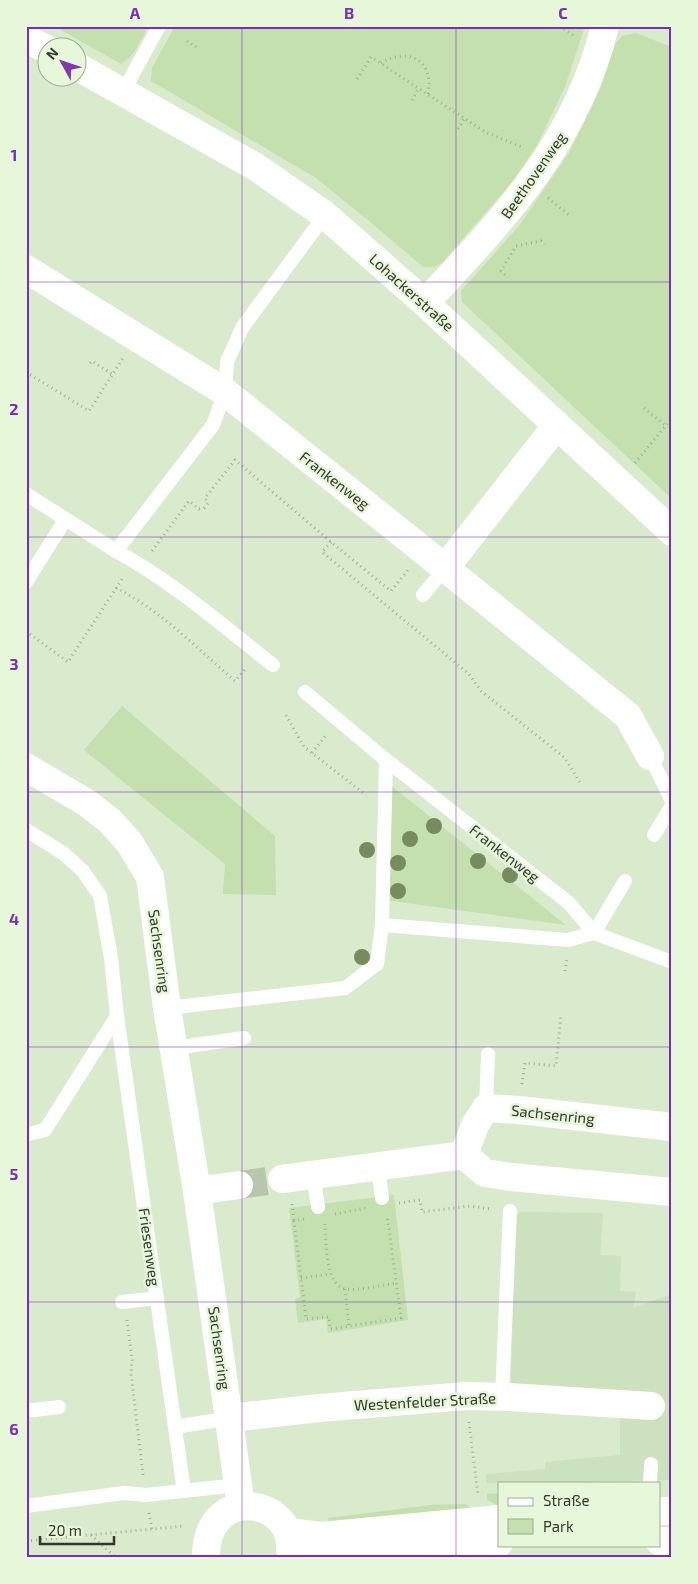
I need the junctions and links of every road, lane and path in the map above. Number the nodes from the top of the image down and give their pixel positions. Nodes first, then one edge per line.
1 (158, 26) edge
2 (605, 26) edge
3 (26, 38) edge
4 (187, 41) dead end
5 (38, 45) edge
6 (198, 48) dead end
7 (381, 63) junction
8 (88, 73) edge
9 (357, 78) dead end
10 (419, 88) junction
11 (123, 92) junction
12 (428, 94) junction
13 (412, 100) dead end
14 (464, 119) junction
15 (458, 129) dead end
16 (546, 161) junction
17 (325, 215) junction
18 (544, 245) dead end
19 (26, 269) edge
20 (505, 274) dead end
21 (425, 303) junction
22 (136, 337) junction
23 (90, 363) dead end
24 (26, 372) edge
25 (112, 374) junction
26 (225, 392) junction
27 (644, 408) dead end
28 (672, 418) edge
29 (557, 425) junction
30 (666, 426) junction
31 (619, 482) junction
32 (26, 494) edge
33 (65, 520) junction
34 (672, 532) edge
35 (331, 542) junction
36 (116, 551) junction
37 (137, 562) junction
38 (445, 568) junction
39 (26, 582) edge
40 (116, 588) junction
41 (391, 591) dead end
42 (423, 595) dead end
43 (26, 631) edge
44 (258, 653) junction
45 (274, 665) dead end
46 (306, 692) dead end
47 (286, 715) dead end
48 (650, 756) joint
49 (386, 760) junction
50 (26, 767) edge
51 (581, 784) dead end
52 (672, 801) edge
53 (672, 805) edge
54 (384, 810) junction
55 (26, 830) edge
56 (654, 835) dead end
57 (625, 881) dead end
58 (382, 925) junction
59 (594, 933) junction
60 (672, 962) edge
61 (167, 1008) junction
62 (561, 1014) dead end
63 (117, 1016) junction
64 (244, 1038) dead end
65 (174, 1048) junction
66 (488, 1054) dead end
67 (523, 1076) dead end
68 (486, 1108) junction
69 (672, 1127) edge
70 (28, 1134) dead end
71 (464, 1155) junction
72 (378, 1167) junction
73 (313, 1175) junction
74 (282, 1179) tunnel mouth
75 (239, 1185) tunnel mouth
76 (197, 1191) junction
77 (672, 1192) edge
78 (388, 1201) joint
79 (470, 1206) dead end
80 (368, 1208) dead end
81 (321, 1211) joint
82 (510, 1212) dead end
83 (333, 1214) dead end
84 (387, 1215) dead end
85 (309, 1218) dead end
86 (330, 1274) junction
87 (301, 1278) junction
88 (396, 1283) junction
89 (345, 1290) junction
90 (157, 1298) junction
91 (123, 1302) joint
92 (349, 1326) junction
93 (466, 1396) junction
94 (502, 1396) junction
95 (651, 1406) dead end
96 (59, 1407) dead end
97 (26, 1411) edge
98 (230, 1418) junction
99 (175, 1427) junction
100 (651, 1464) dead end
101 (650, 1482) edge
102 (182, 1485) junction
103 (146, 1495) junction
104 (240, 1495) junction
105 (26, 1506) edge
106 (490, 1519) edge
107 (191, 1526) dead end
108 (90, 1534) junction
109 (26, 1541) edge
110 (498, 1543) edge
111 (291, 1549) edge
112 (450, 1551) edge
113 (116, 1558) edge
114 (206, 1558) edge

1 - 11 lane
2 - 16 street, Beethovenweg
3 - 5 street
4 - 6 path
7 - 9 path
7 - 10 path
7 - 12 path
8 - 11 street, Lohackerstraße
10 - 12 path
10 - 13 path
11 - 17 street, Lohackerstraße
12 - 14 path
14 - 15 path
14 - 16 path
16 - 21 street, Beethovenweg
17 - 21 street, Lohackerstraße
17 - 26 lane
18 - 20 path
19 - 22 street, Frankenweg
21 - 29 street, Lohackerstraße
22 - 25 path
22 - 26 street, Frankenweg
23 - 25 path
24 - 25 path
26 - 36 lane
26 - 38 street, Frankenweg
27 - 30 path
28 - 30 path
29 - 31 street, Lohackerstraße
29 - 38 street
30 - 31 path
31 - 34 street, Lohackerstraße
32 - 33 lane
33 - 36 lane
33 - 39 lane
35 - 37 path
35 - 41 path
35 - 51 path
36 - 37 lane
37 - 40 path
37 - 44 lane
38 - 42 lane
38 - 48 street, Frankenweg
40 - 43 path
40 - 44 path
44 - 45 lane
46 - 49 lane, Frankenweg
47 - 54 path
48 - 52 lane
49 - 54 lane
49 - 59 lane, Frankenweg
50 - 61 street, Sachsenring
53 - 56 lane
54 - 58 lane
55 - 63 lane, Friesenweg
57 - 59 lane
58 - 59 lane
58 - 61 lane
59 - 60 lane, Frankenweg
61 - 65 street, Sachsenring
62 - 67 path
63 - 70 lane
63 - 90 lane, Friesenweg
64 - 65 lane
65 - 76 street, Sachsenring
66 - 68 lane
68 - 69 street, Sachsenring
68 - 71 street
71 - 72 street
71 - 77 street
72 - 73 street
72 - 78 lane
73 - 74 street
73 - 81 lane
75 - 76 street
76 - 98 street, Sachsenring
78 - 79 path
80 - 83 path
81 - 86 path
82 - 94 lane
84 - 88 path
85 - 87 path
86 - 87 path
86 - 89 path
87 - 92 path
88 - 89 path
88 - 92 path
89 - 92 path
90 - 91 lane
90 - 99 lane, Friesenweg
91 - 103 path
93 - 94 street, Westenfelder Straße
93 - 98 street, Westenfelder Straße
93 - 106 path
94 - 95 street, Westenfelder Straße
96 - 97 lane
98 - 99 lane
98 - 104 street, Sachsenring
99 - 102 lane, Friesenweg
100 - 101 lane
102 - 103 lane
102 - 104 lane
103 - 105 lane
104 - 111 street
104 - 114 street
106 - 111 street
107 - 108 path
108 - 109 path
108 - 113 path
110 - 112 street
111 - 112 street

